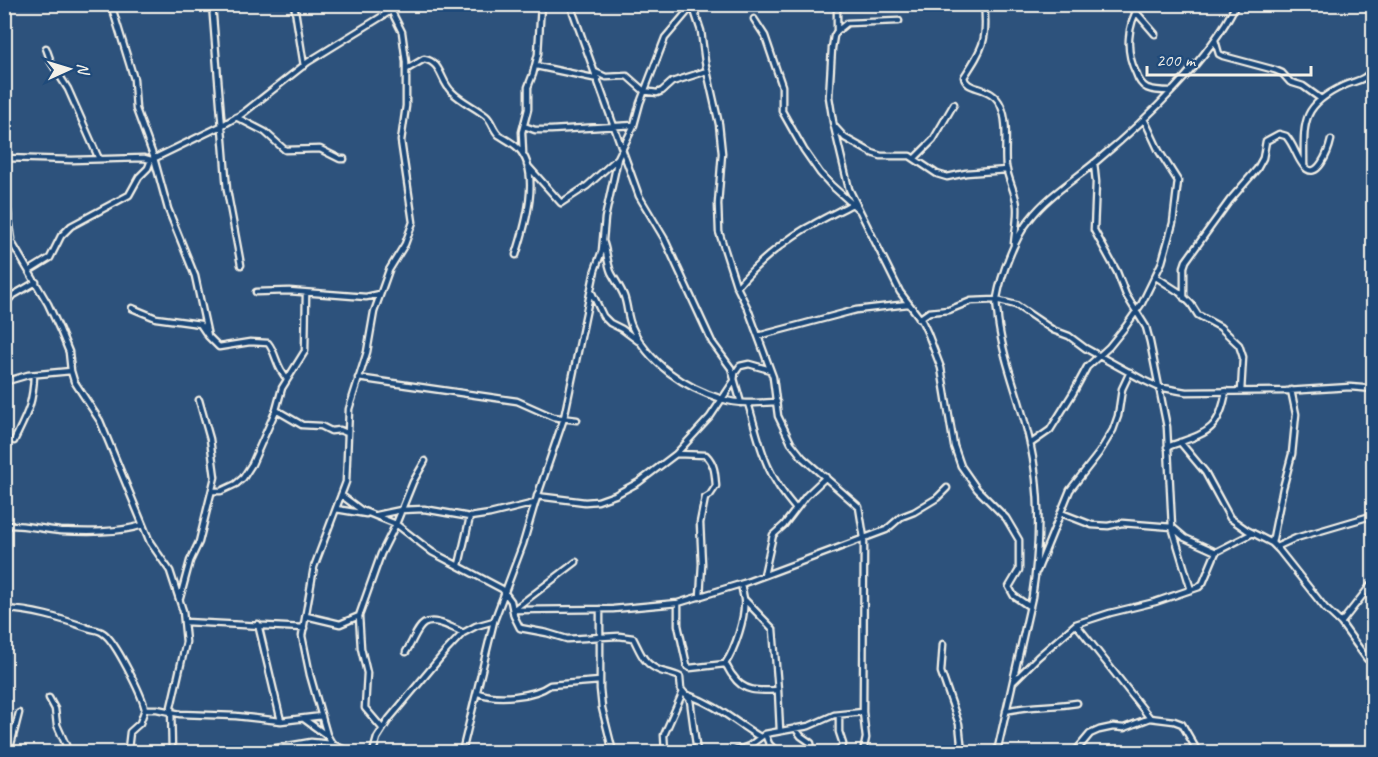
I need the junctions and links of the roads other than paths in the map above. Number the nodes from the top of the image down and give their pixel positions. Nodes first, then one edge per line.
1 (111, 4) edge
2 (212, 4) edge
3 (294, 4) edge
4 (388, 4) edge
5 (402, 4) edge
6 (541, 4) edge
7 (570, 4) edge
8 (837, 4) edge
9 (984, 4) edge
10 (1129, 4) edge
11 (1140, 4) edge
12 (1236, 4) edge
13 (693, 5) edge
14 (391, 10) junction
15 (1135, 12) junction
16 (753, 19) dead end
17 (899, 21) dead end
18 (837, 31) junction
19 (1155, 34) dead end
20 (1215, 40) junction
21 (46, 48) dead end
22 (304, 66) junction
23 (536, 66) junction
24 (1374, 67) edge
25 (407, 69) junction
26 (707, 71) junction
27 (595, 72) junction
28 (598, 79) junction
29 (644, 91) junction
30 (1171, 92) junction
31 (1321, 99) junction
32 (954, 104) dead end
33 (236, 117) junction
34 (1144, 119) junction
35 (834, 124) junction
36 (634, 125) junction
37 (221, 126) junction
38 (524, 126) junction
39 (613, 126) junction
40 (1331, 140) dead end
41 (621, 149) junction
42 (523, 156) junction
43 (4, 158) edge
44 (915, 158) junction
45 (99, 159) junction
46 (152, 159) junction
47 (344, 159) dead end
48 (618, 159) junction
49 (525, 162) junction
50 (1094, 163) junction
51 (1304, 167) junction
52 (1007, 170) junction
53 (4, 186) edge
54 (852, 204) junction
55 (860, 211) junction
56 (4, 229) edge
57 (12, 241) junction
58 (603, 241) junction
59 (1014, 246) junction
60 (516, 255) dead end
61 (241, 265) dead end
62 (30, 271) junction
63 (1156, 277) junction
64 (36, 282) junction
65 (737, 287) junction
66 (256, 292) dead end
67 (306, 292) junction
68 (591, 292) junction
69 (380, 294) junction
70 (1184, 297) junction
71 (996, 300) junction
72 (908, 304) junction
73 (4, 305) edge
74 (132, 308) dead end
75 (1136, 312) junction
76 (920, 319) junction
77 (208, 336) junction
78 (758, 336) junction
79 (643, 345) junction
80 (1100, 355) junction
81 (771, 370) junction
82 (71, 371) junction
83 (1130, 372) junction
84 (34, 375) junction
85 (735, 377) junction
86 (358, 378) junction
87 (286, 379) junction
88 (4, 382) edge
89 (1158, 387) junction
90 (1374, 389) edge
91 (1291, 390) junction
92 (1241, 391) junction
93 (1226, 392) junction
94 (199, 400) dead end
95 (723, 400) junction
96 (777, 402) junction
97 (741, 403) junction
98 (748, 403) junction
99 (276, 410) junction
100 (564, 418) junction
101 (577, 420) dead end
102 (347, 433) junction
103 (14, 441) dead end
104 (1180, 442) junction
105 (1030, 444) junction
106 (1167, 447) junction
107 (676, 453) junction
108 (425, 461) dead end
109 (826, 477) junction
110 (947, 488) dead end
111 (212, 491) junction
112 (341, 495) junction
113 (537, 496) junction
114 (535, 503) junction
115 (795, 508) junction
116 (336, 509) junction
117 (401, 510) junction
118 (1061, 513) junction
119 (372, 515) junction
120 (1374, 515) edge
121 (470, 517) junction
122 (396, 524) junction
123 (4, 525) edge
124 (143, 525) junction
125 (1172, 527) junction
126 (1253, 533) junction
127 (864, 538) junction
128 (1274, 545) junction
129 (1216, 552) junction
130 (576, 562) dead end
131 (459, 565) junction
132 (1036, 574) junction
133 (764, 576) junction
134 (1374, 581) edge
135 (741, 584) junction
136 (1191, 590) junction
137 (504, 591) junction
138 (700, 597) junction
139 (744, 599) junction
140 (180, 600) junction
141 (678, 603) junction
142 (1030, 606) junction
143 (4, 609) edge
144 (600, 609) junction
145 (513, 610) junction
146 (306, 616) junction
147 (359, 616) junction
148 (494, 621) junction
149 (185, 622) junction
150 (347, 622) junction
151 (1341, 623) junction
152 (258, 624) junction
153 (1076, 624) junction
154 (360, 627) junction
155 (304, 628) junction
156 (463, 633) junction
157 (599, 637) junction
158 (943, 644) dead end
159 (406, 652) dead end
160 (1374, 660) edge
161 (725, 664) junction
162 (600, 681) junction
163 (1012, 683) junction
164 (778, 690) junction
165 (478, 693) junction
166 (685, 694) junction
167 (49, 698) dead end
168 (1077, 704) dead end
169 (146, 709) junction
170 (171, 711) junction
171 (1006, 711) junction
172 (863, 712) junction
173 (19, 713) dead end
174 (839, 715) junction
175 (322, 716) junction
176 (1150, 718) junction
177 (304, 720) junction
178 (281, 721) junction
179 (382, 728) junction
180 (795, 728) junction
181 (780, 731) junction
182 (327, 735) junction
183 (763, 736) junction
184 (332, 744) junction
185 (1075, 752) edge
186 (9, 753) edge
187 (69, 753) edge
188 (125, 753) edge
189 (172, 753) edge
190 (254, 753) edge
191 (337, 753) edge
192 (350, 753) edge
193 (373, 753) edge
194 (462, 753) edge
195 (613, 753) edge
196 (665, 753) edge
197 (697, 753) edge
198 (733, 753) edge
199 (777, 753) edge
200 (813, 753) edge
201 (838, 753) edge
202 (862, 753) edge
203 (962, 753) edge
204 (997, 753) edge
205 (1198, 753) edge

1 - 46 street
2 - 37 street
3 - 22 street
4 - 14 street
5 - 14 street
6 - 23 street
7 - 27 street
8 - 18 street
9 - 52 street
10 - 15 street
11 - 15 street
12 - 20 street
13 - 26 street
13 - 29 street
14 - 22 street
14 - 25 street
15 - 19 street
15 - 30 street
16 - 54 street
17 - 18 street
18 - 35 street
20 - 30 street
20 - 31 street
21 - 45 street
22 - 33 street
23 - 28 street
23 - 38 street
24 - 31 street
25 - 42 street
25 - 69 street
26 - 29 street
26 - 65 street
27 - 28 street
27 - 29 street
28 - 39 street
29 - 36 street
30 - 34 street
31 - 51 street
32 - 44 street
33 - 37 street
33 - 47 street
34 - 50 street
34 - 63 street
35 - 44 street
35 - 55 street
36 - 39 street
36 - 41 street
37 - 46 street
37 - 61 street
38 - 39 street
38 - 42 street
39 - 41 street
40 - 51 street
41 - 48 street
41 - 85 street
42 - 49 street
43 - 45 street
44 - 52 street
45 - 46 street
46 - 62 street
46 - 77 street
48 - 49 street
48 - 58 street
49 - 60 street
50 - 59 street
50 - 75 street
51 - 70 street
52 - 59 street
53 - 57 street
54 - 55 street
54 - 65 street
55 - 72 street
56 - 57 street
57 - 62 street
58 - 68 street
58 - 79 street
59 - 71 street
62 - 64 street
63 - 70 street
63 - 75 street
64 - 73 street
64 - 82 street
65 - 78 street
66 - 67 street
67 - 69 street
67 - 87 street
68 - 79 street
68 - 100 street
69 - 86 street
70 - 92 street
71 - 76 street
71 - 80 street
71 - 105 street
72 - 76 street
72 - 78 street
74 - 77 street
75 - 80 street
75 - 89 street
76 - 142 street
77 - 87 street
78 - 81 street
79 - 95 street
80 - 83 street
80 - 105 street
81 - 85 street
81 - 96 street
82 - 84 street
82 - 124 street
83 - 89 street
83 - 118 street
84 - 88 street
84 - 103 street
85 - 95 street
85 - 97 street
86 - 100 street
86 - 102 street
87 - 99 street
89 - 93 street
89 - 106 street
90 - 91 street
91 - 92 street
91 - 128 street
92 - 93 street
93 - 104 street
94 - 111 street
95 - 97 street
95 - 107 street
96 - 98 street
96 - 109 street
97 - 98 street
98 - 115 street
99 - 102 street
99 - 111 street
100 - 101 street
100 - 113 street
102 - 112 street
104 - 106 street
104 - 126 street
105 - 132 street
106 - 125 street
107 - 113 street
107 - 138 street
108 - 117 street
109 - 115 street
109 - 127 street
110 - 127 street
111 - 140 street
112 - 116 street
112 - 119 street
113 - 114 street
114 - 121 street
114 - 137 street
115 - 133 street
116 - 119 street
116 - 146 street
117 - 119 street
117 - 121 street
117 - 122 street
118 - 125 street
118 - 132 street
119 - 122 street
120 - 128 street
121 - 131 street
122 - 131 street
122 - 147 street
123 - 124 street
124 - 140 street
125 - 129 street
125 - 136 street
126 - 128 street
126 - 129 street
127 - 133 street
127 - 172 street
128 - 151 street
129 - 136 street
130 - 145 street
131 - 137 street
132 - 142 street
133 - 135 street
134 - 151 street
135 - 138 street
135 - 139 street
136 - 153 street
137 - 145 street
137 - 148 street
138 - 141 street
139 - 161 street
139 - 164 street
140 - 149 street
141 - 144 street
141 - 161 street
142 - 163 street
143 - 169 street
144 - 145 street
144 - 157 street
145 - 157 street
146 - 150 street
146 - 155 street
147 - 150 street
147 - 154 street
148 - 156 street
148 - 165 street
149 - 152 street
149 - 170 street
150 - 154 street
151 - 160 street
152 - 155 street
152 - 178 street
153 - 163 street
153 - 176 street
154 - 179 street
155 - 175 street
156 - 159 street
156 - 179 street
157 - 162 street
157 - 166 street
158 - 203 street
161 - 164 street
162 - 165 street
162 - 195 street
163 - 171 street
164 - 181 street
165 - 194 street
166 - 183 street
166 - 196 street
166 - 197 street
167 - 187 street
168 - 171 street
169 - 170 street
169 - 188 street
170 - 178 street
170 - 189 street
171 - 204 street
172 - 174 street
172 - 202 street
173 - 186 street
174 - 180 street
174 - 201 street
175 - 177 street
175 - 182 street
176 - 185 street
176 - 205 street
177 - 178 street
177 - 182 street
179 - 193 street
180 - 181 street
180 - 200 street
181 - 183 street
182 - 184 street
183 - 198 street
183 - 199 street
184 - 190 street
184 - 191 street
184 - 192 street

